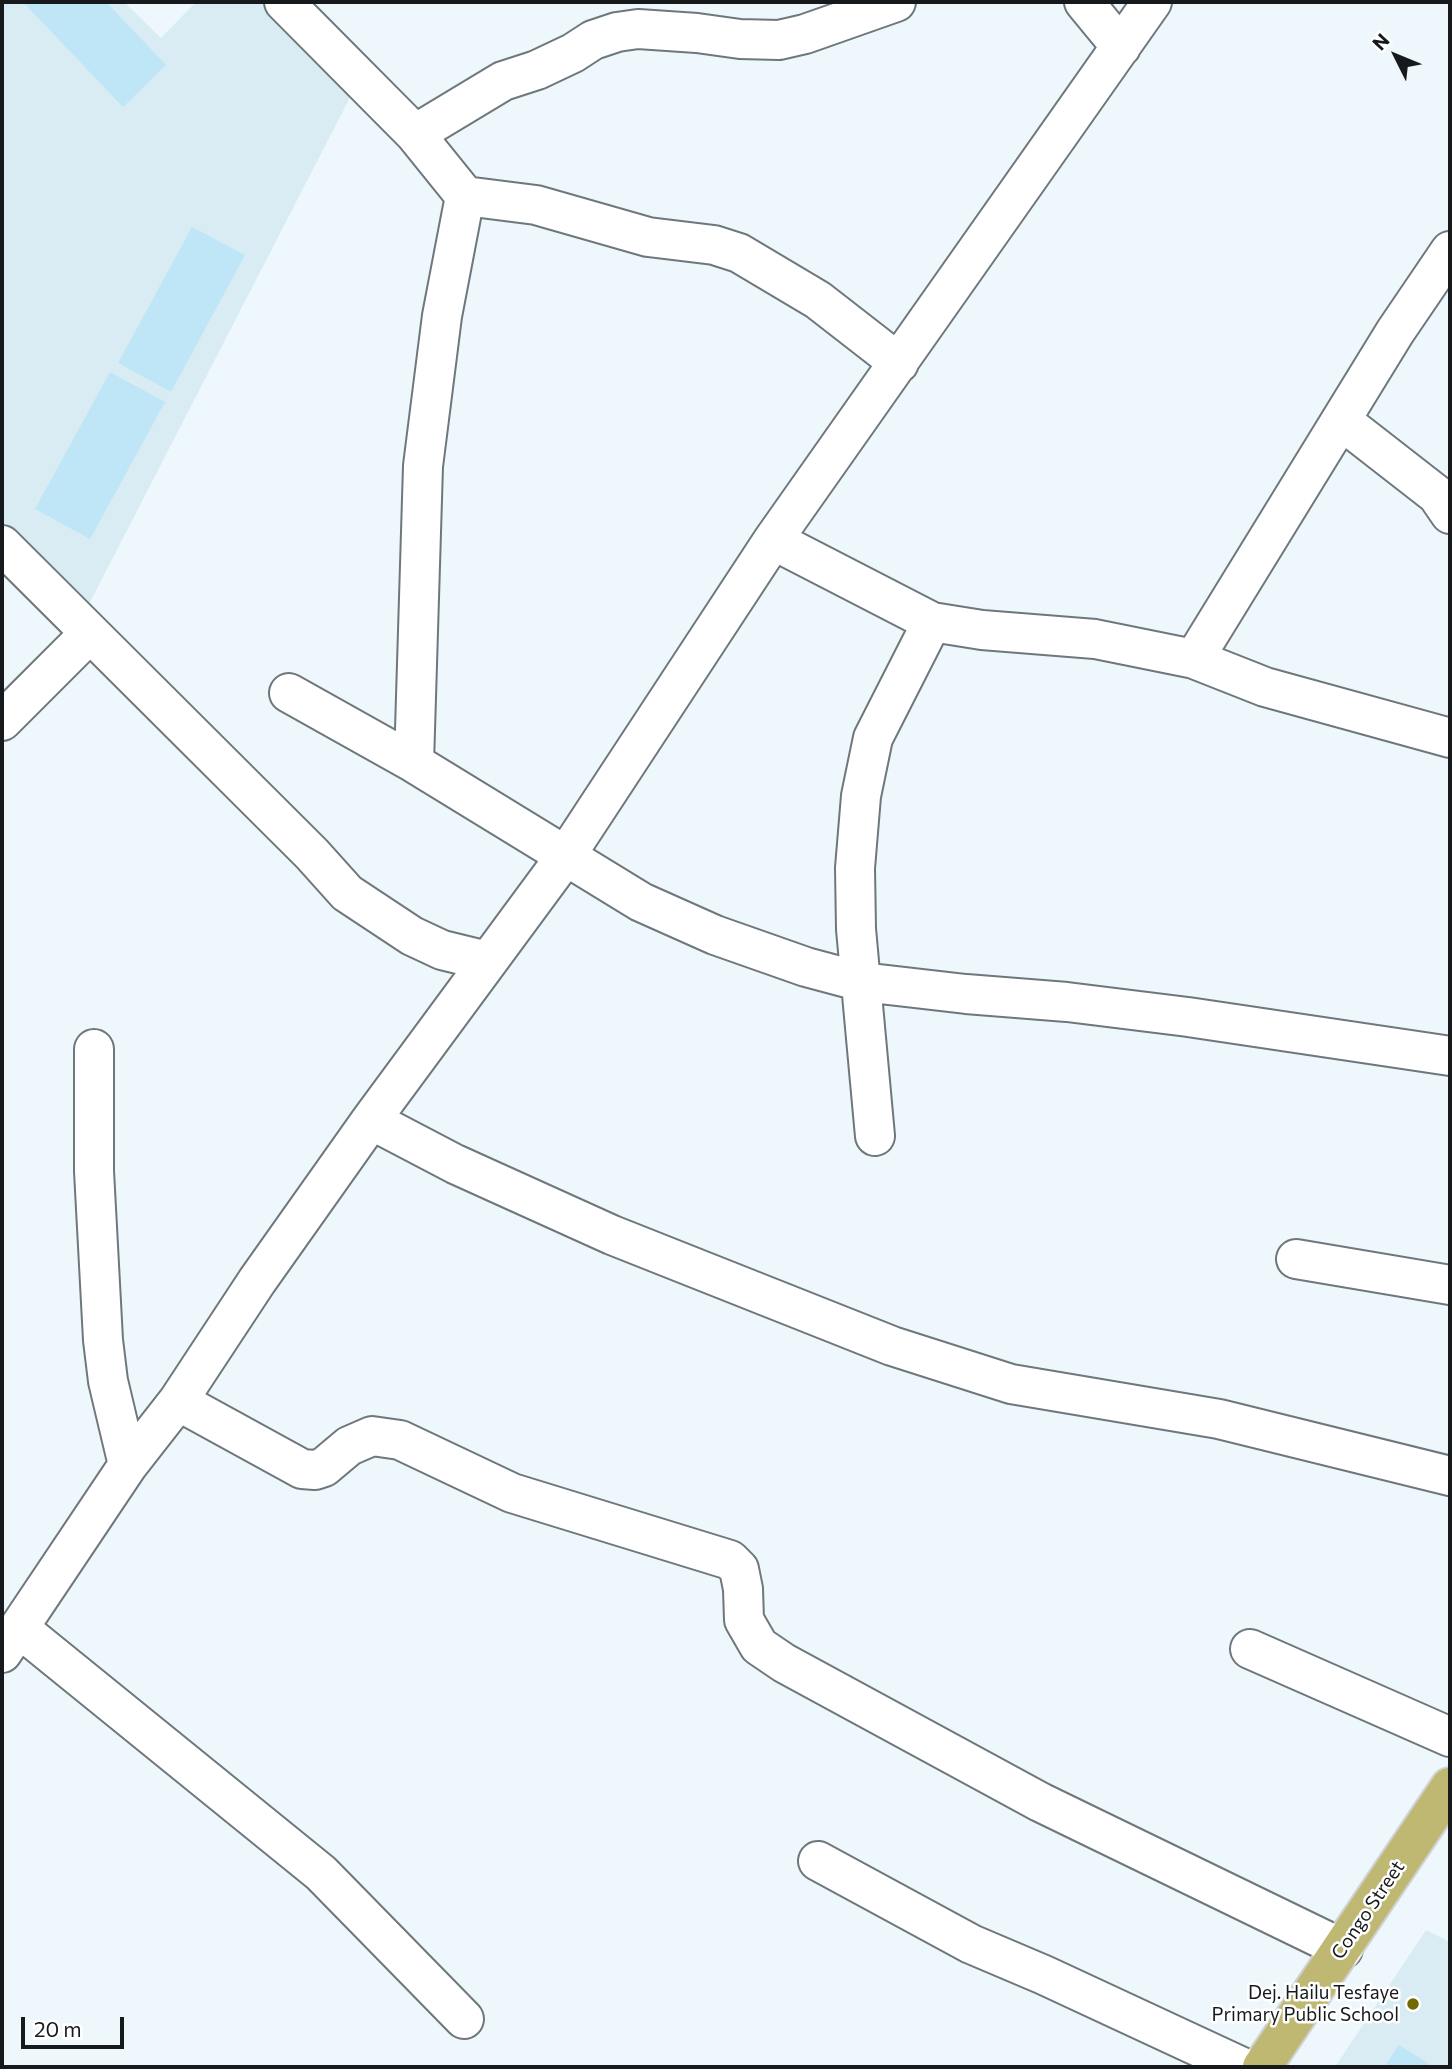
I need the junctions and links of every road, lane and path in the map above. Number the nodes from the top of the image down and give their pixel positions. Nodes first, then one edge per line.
1 (285, 2) edge
2 (896, 2) edge
3 (1084, 2) edge
4 (1152, 2) edge
5 (1121, 47) junction
6 (415, 134) junction
7 (465, 196) junction
8 (1450, 251) edge
9 (899, 363) junction
10 (1342, 421) junction
11 (1450, 514) edge
12 (773, 540) junction
13 (2, 545) edge
14 (932, 622) junction
15 (89, 634) junction
16 (1194, 659) junction
17 (289, 693) dead end
18 (2, 721) edge
19 (1450, 738) edge
20 (414, 763) junction
21 (565, 857) junction
22 (487, 961) junction
23 (862, 982) junction
24 (94, 1049) dead end
25 (1450, 1056) edge
26 (371, 1120) junction
27 (875, 1136) dead end
28 (1296, 1259) dead end
29 (1450, 1285) edge
30 (178, 1401) junction
31 (128, 1465) junction
32 (1450, 1476) edge
33 (10, 1640) edge
34 (1250, 1649) dead end
35 (1450, 1737) edge
36 (1450, 1787) edge
37 (818, 1861) dead end
38 (1343, 1948) junction
39 (464, 2019) dead end
40 (1242, 2067) edge
41 (1262, 2067) edge

1 - 6 street
2 - 6 street
3 - 5 street
4 - 5 street
5 - 9 street
6 - 7 street
7 - 9 street
7 - 20 street
8 - 10 street
9 - 12 street
10 - 11 street
10 - 16 street
12 - 14 street
12 - 21 street
13 - 15 street
14 - 16 street
14 - 23 street
15 - 18 street
15 - 22 street
16 - 19 street
17 - 20 street
20 - 21 street
21 - 22 street
21 - 23 street
22 - 26 street
23 - 25 street
23 - 27 street
24 - 31 street
26 - 30 street
26 - 32 street
28 - 29 street
30 - 31 street
30 - 38 street
31 - 33 street
33 - 39 street
34 - 35 street
36 - 38 main road, Congo Street
37 - 40 street
38 - 41 main road, Congo Street

